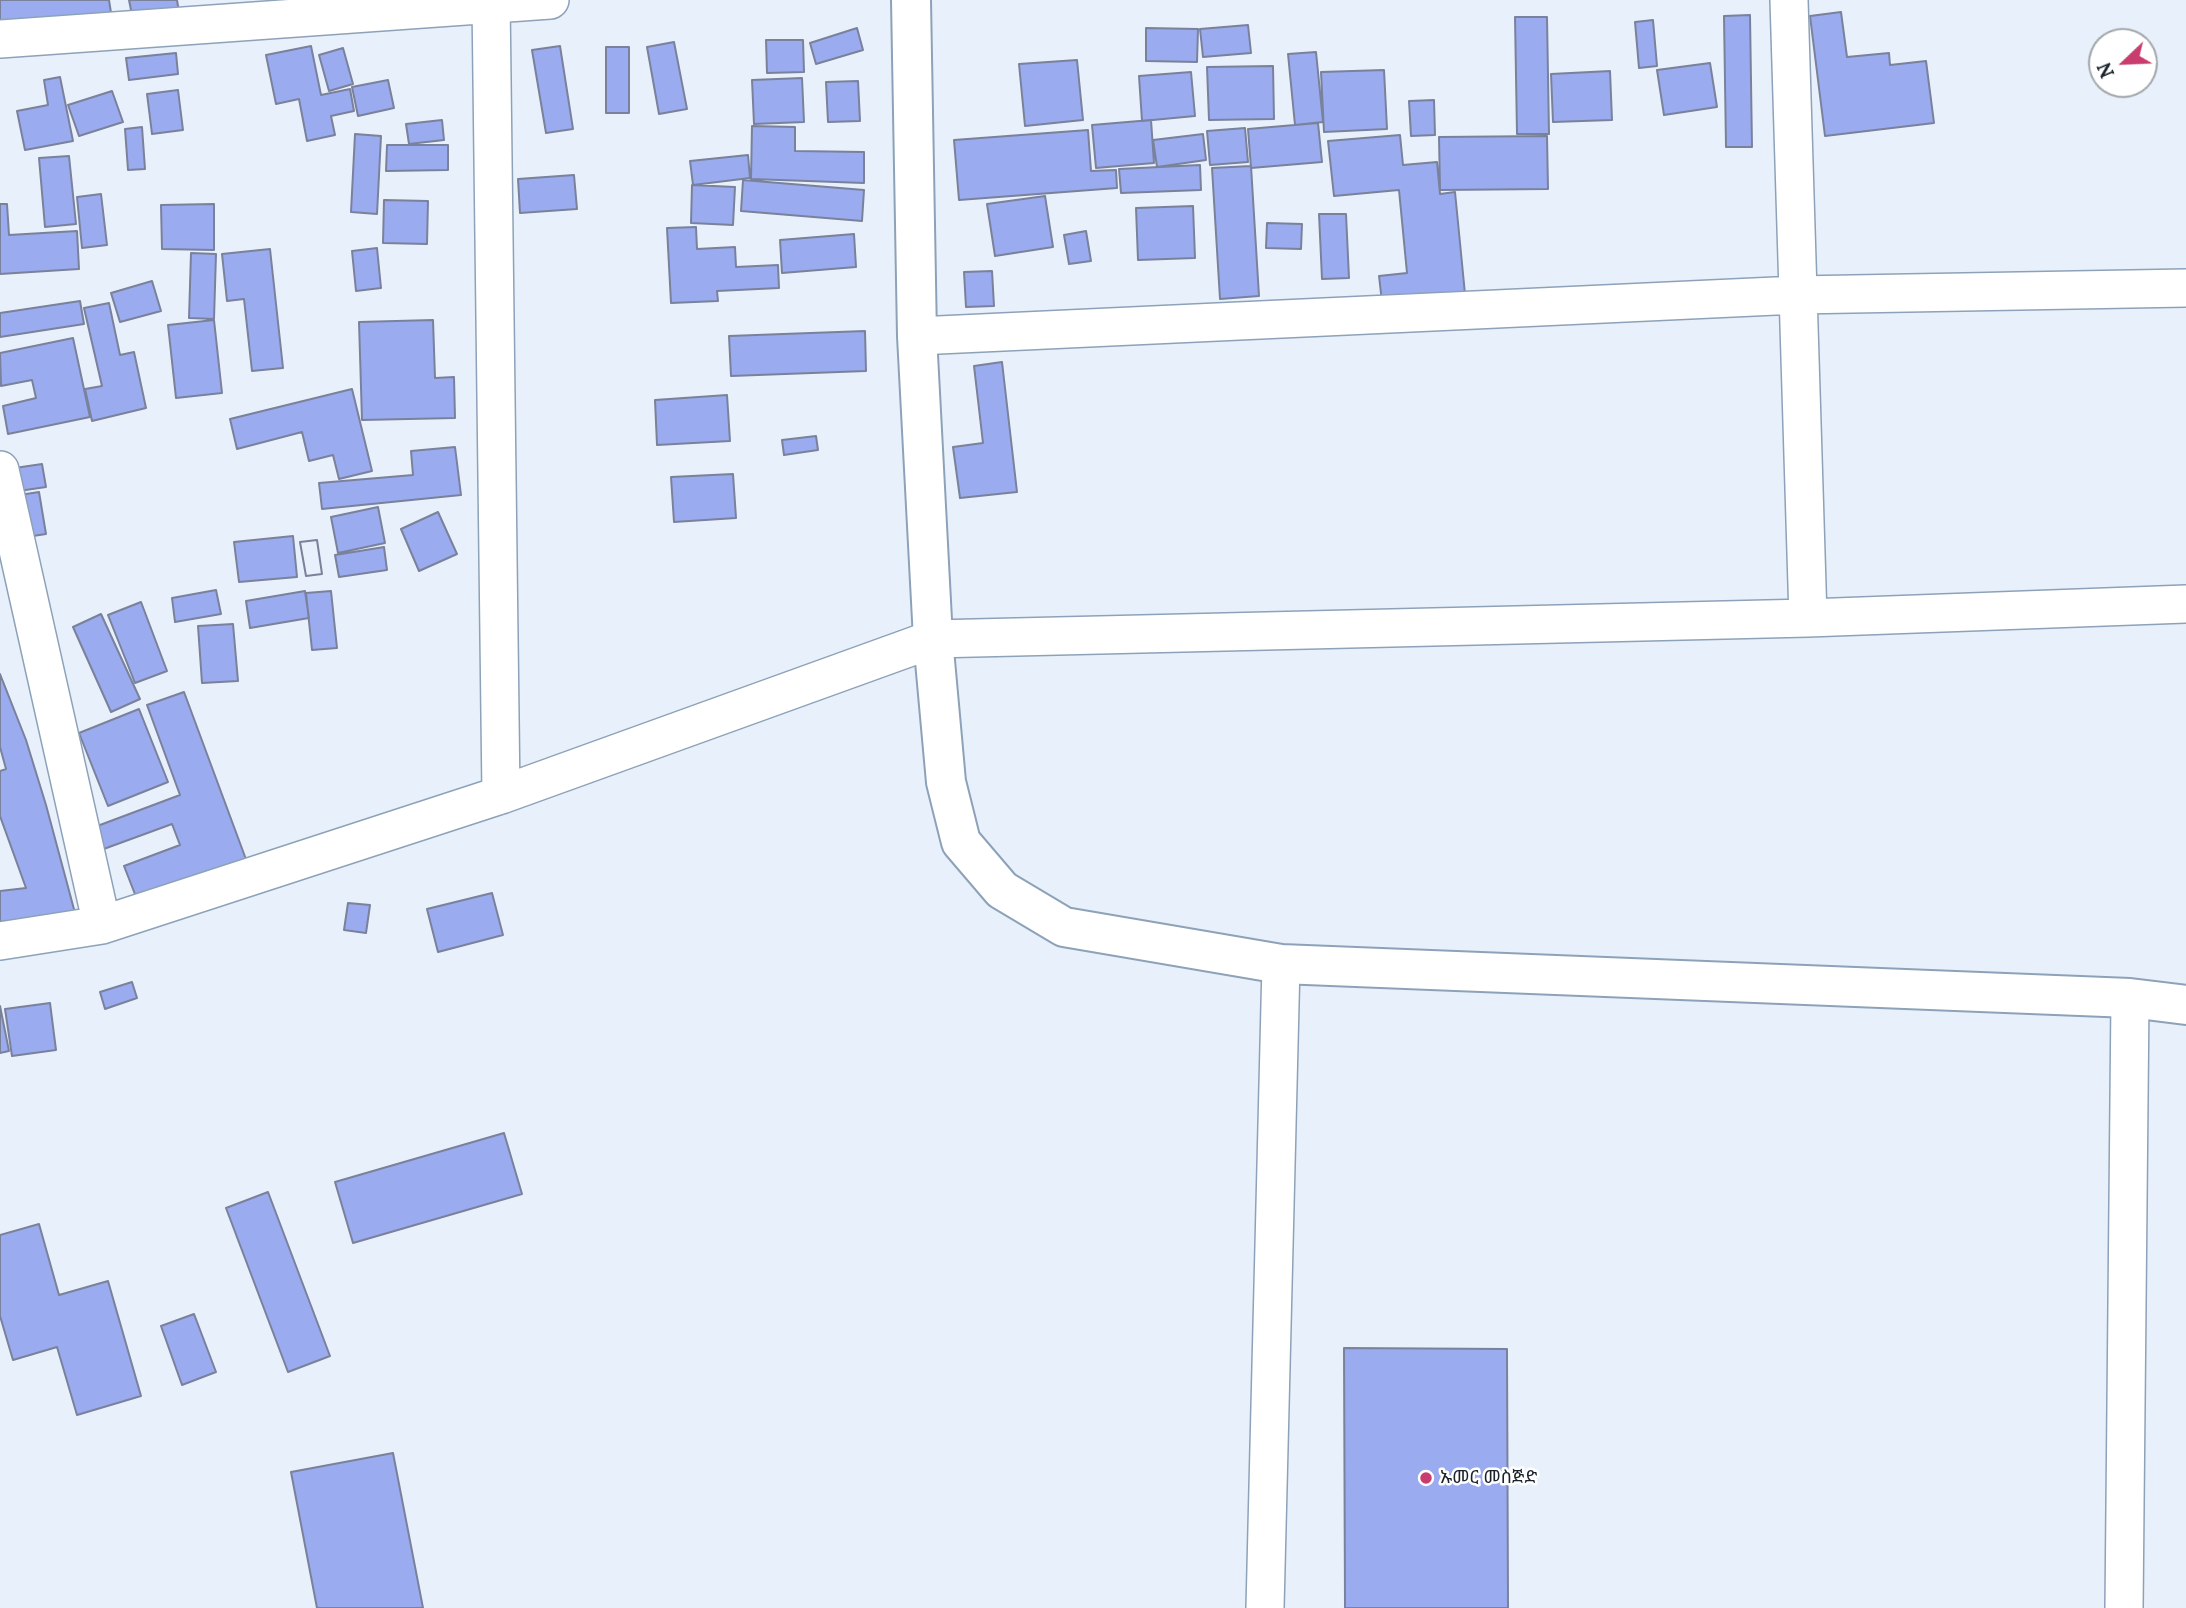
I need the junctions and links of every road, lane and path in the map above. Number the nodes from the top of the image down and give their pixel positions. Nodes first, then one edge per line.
1 (550, 0) edge
2 (911, 0) edge
3 (1788, 0) edge
4 (491, 2) edge
5 (0, 39) edge
6 (2186, 288) edge
7 (1797, 295) junction
8 (917, 336) junction
9 (0, 470) edge
10 (2186, 604) edge
11 (1808, 618) junction
12 (933, 639) junction
13 (501, 795) junction
14 (102, 925) junction
15 (0, 941) edge
16 (1281, 964) junction
17 (2130, 998) junction
18 (2186, 1004) edge
19 (1265, 1608) edge
20 (2124, 1608) edge

1 - 4 street
2 - 8 street
3 - 7 street
4 - 5 street
4 - 13 street
6 - 7 street
7 - 8 street
7 - 11 street
8 - 12 street
9 - 14 street
10 - 11 street
11 - 12 street
12 - 13 street
12 - 16 street
13 - 14 street
14 - 15 street
16 - 17 street
16 - 19 street
17 - 18 street
17 - 20 street

